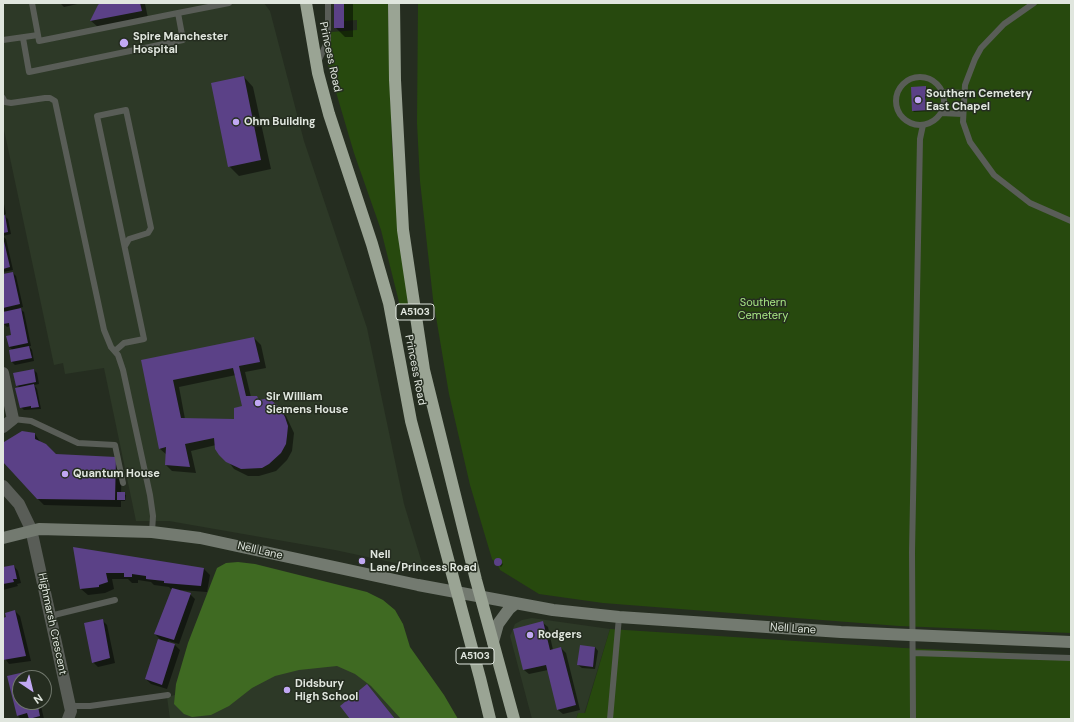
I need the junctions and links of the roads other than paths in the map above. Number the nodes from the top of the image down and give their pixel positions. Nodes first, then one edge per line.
1 (32, 3) edge
2 (230, 3) edge
3 (306, 3) edge
4 (328, 3) edge
5 (394, 3) edge
6 (1034, 3) edge
7 (178, 13) junction
8 (38, 35) junction
9 (23, 38) junction
10 (3, 40) edge
11 (317, 66) junction
12 (943, 92) junction
13 (964, 93) junction
14 (3, 98) edge
15 (941, 114) junction
16 (962, 114) junction
17 (923, 125) junction
18 (1071, 221) edge
19 (125, 246) junction
20 (115, 351) junction
21 (3, 373) edge
22 (13, 419) junction
23 (3, 427) edge
24 (123, 483) dead end
25 (3, 486) edge
26 (31, 529) junction
27 (152, 532) junction
28 (3, 538) edge
29 (458, 593) junction
30 (480, 597) junction
31 (115, 600) dead end
32 (515, 604) junction
33 (50, 616) junction
34 (619, 616) junction
35 (912, 636) junction
36 (493, 642) junction
37 (1071, 642) edge
38 (913, 653) junction
39 (1071, 658) edge
40 (168, 695) dead end
41 (70, 706) junction
42 (68, 719) edge
43 (490, 719) edge
44 (514, 719) edge
45 (610, 719) edge
46 (913, 719) edge

1 - 8 lane
2 - 7 lane
3 - 11 highway, Princess Road / A5103
4 - 11 lane
5 - 30 highway, Princess Road / A5103
6 - 13 lane
7 - 8 lane
7 - 9 lane
8 - 9 lane
9 - 10 lane
11 - 29 highway, Princess Road / A5103
12 - 13 lane
12 - 15 lane
12 - 17 lane
13 - 16 lane
14 - 20 lane
15 - 16 lane
15 - 17 lane
16 - 18 lane
17 - 35 lane
19 - 19 lane
19 - 20 lane
20 - 27 lane
21 - 22 street
22 - 23 street
22 - 24 lane
25 - 26 street, Highmarsh Crescent
26 - 27 street, Nell Lane
26 - 28 street, Nell Lane
26 - 33 street, Highmarsh Crescent
27 - 29 street, Nell Lane
29 - 30 street, Nell Lane
29 - 43 highway, Princess Road / A5103
30 - 32 street, Nell Lane
30 - 36 highway, Princess Road / A5103
31 - 33 lane
32 - 34 street, Nell Lane
32 - 36 street
33 - 41 street, Highmarsh Crescent
34 - 35 street, Nell Lane
34 - 45 lane
35 - 37 street, Nell Lane
35 - 38 lane
36 - 44 highway, Princess Road / A5103
38 - 39 lane
38 - 46 lane
40 - 41 lane
41 - 42 street, Highmarsh Crescent

